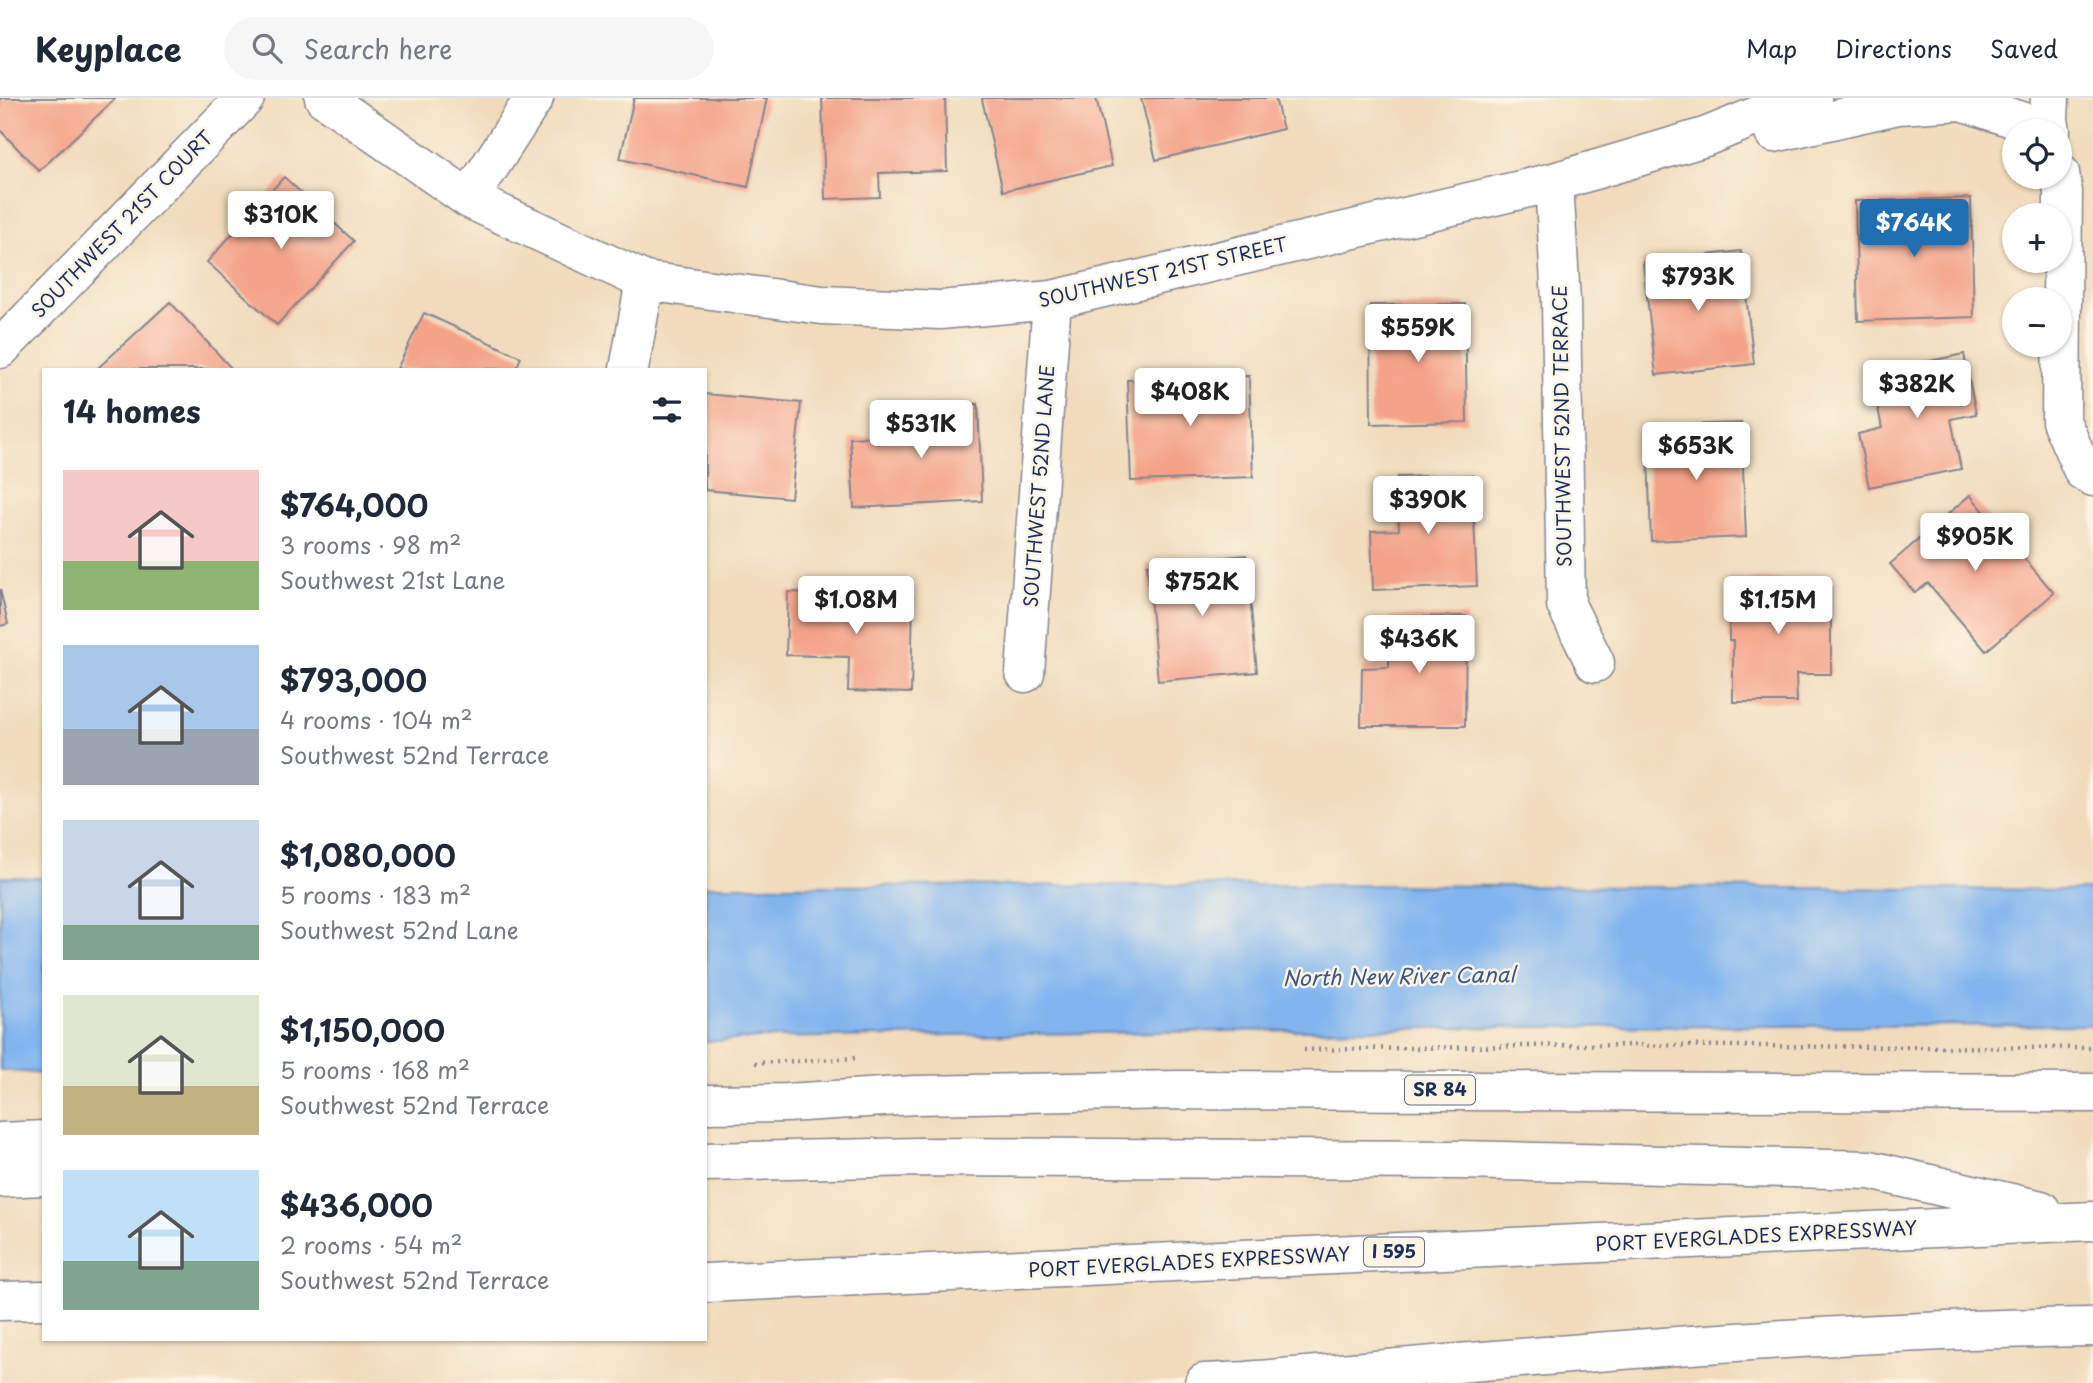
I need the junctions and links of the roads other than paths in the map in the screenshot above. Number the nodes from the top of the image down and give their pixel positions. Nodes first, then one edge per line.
1 (245, 98) edge
2 (324, 98) edge
3 (534, 98) edge
4 (1812, 98) edge
5 (2050, 98) edge
6 (1908, 101) edge
7 (2015, 119) edge
8 (2049, 119) edge
9 (1705, 137) junction
10 (1555, 182) junction
11 (2060, 189) edge
12 (470, 199) junction
13 (645, 281) junction
14 (1052, 300) junction
15 (0, 349) edge
16 (629, 368) edge
17 (2088, 474) edge
18 (1595, 663) dead end
19 (1025, 673) dead end
20 (2093, 1093) edge
21 (786, 1103) junction
22 (707, 1104) edge
23 (707, 1112) edge
24 (42, 1140) edge
25 (0, 1142) edge
26 (707, 1162) edge
27 (42, 1176) edge
28 (0, 1178) edge
29 (2088, 1221) edge
30 (707, 1283) edge
31 (42, 1300) edge
32 (0, 1301) edge
33 (2093, 1327) edge
34 (1204, 1383) edge

1 - 15 main road, SOUTHWEST 21ST COURT
2 - 12 main road, SOUTHWEST 21ST STREET
3 - 12 main road
4 - 9 main road
5 - 8 main road
6 - 7 main road
6 - 9 main road
9 - 10 main road, SOUTHWEST 21ST STREET
10 - 14 main road, SOUTHWEST 21ST STREET
10 - 18 main road, SOUTHWEST 52ND TERRACE
11 - 17 main road
12 - 13 main road, SOUTHWEST 21ST STREET
13 - 14 main road, SOUTHWEST 21ST STREET
13 - 16 main road
14 - 19 main road, SOUTHWEST 52ND LANE
20 - 21 main road, SR 84
21 - 22 main road
21 - 23 main road, SR 84
24 - 25 main road
26 - 29 main road
27 - 28 main road
29 - 30 main road, PORT EVERGLADES EXPRESSWAY / I 595
31 - 32 main road
33 - 34 main road

